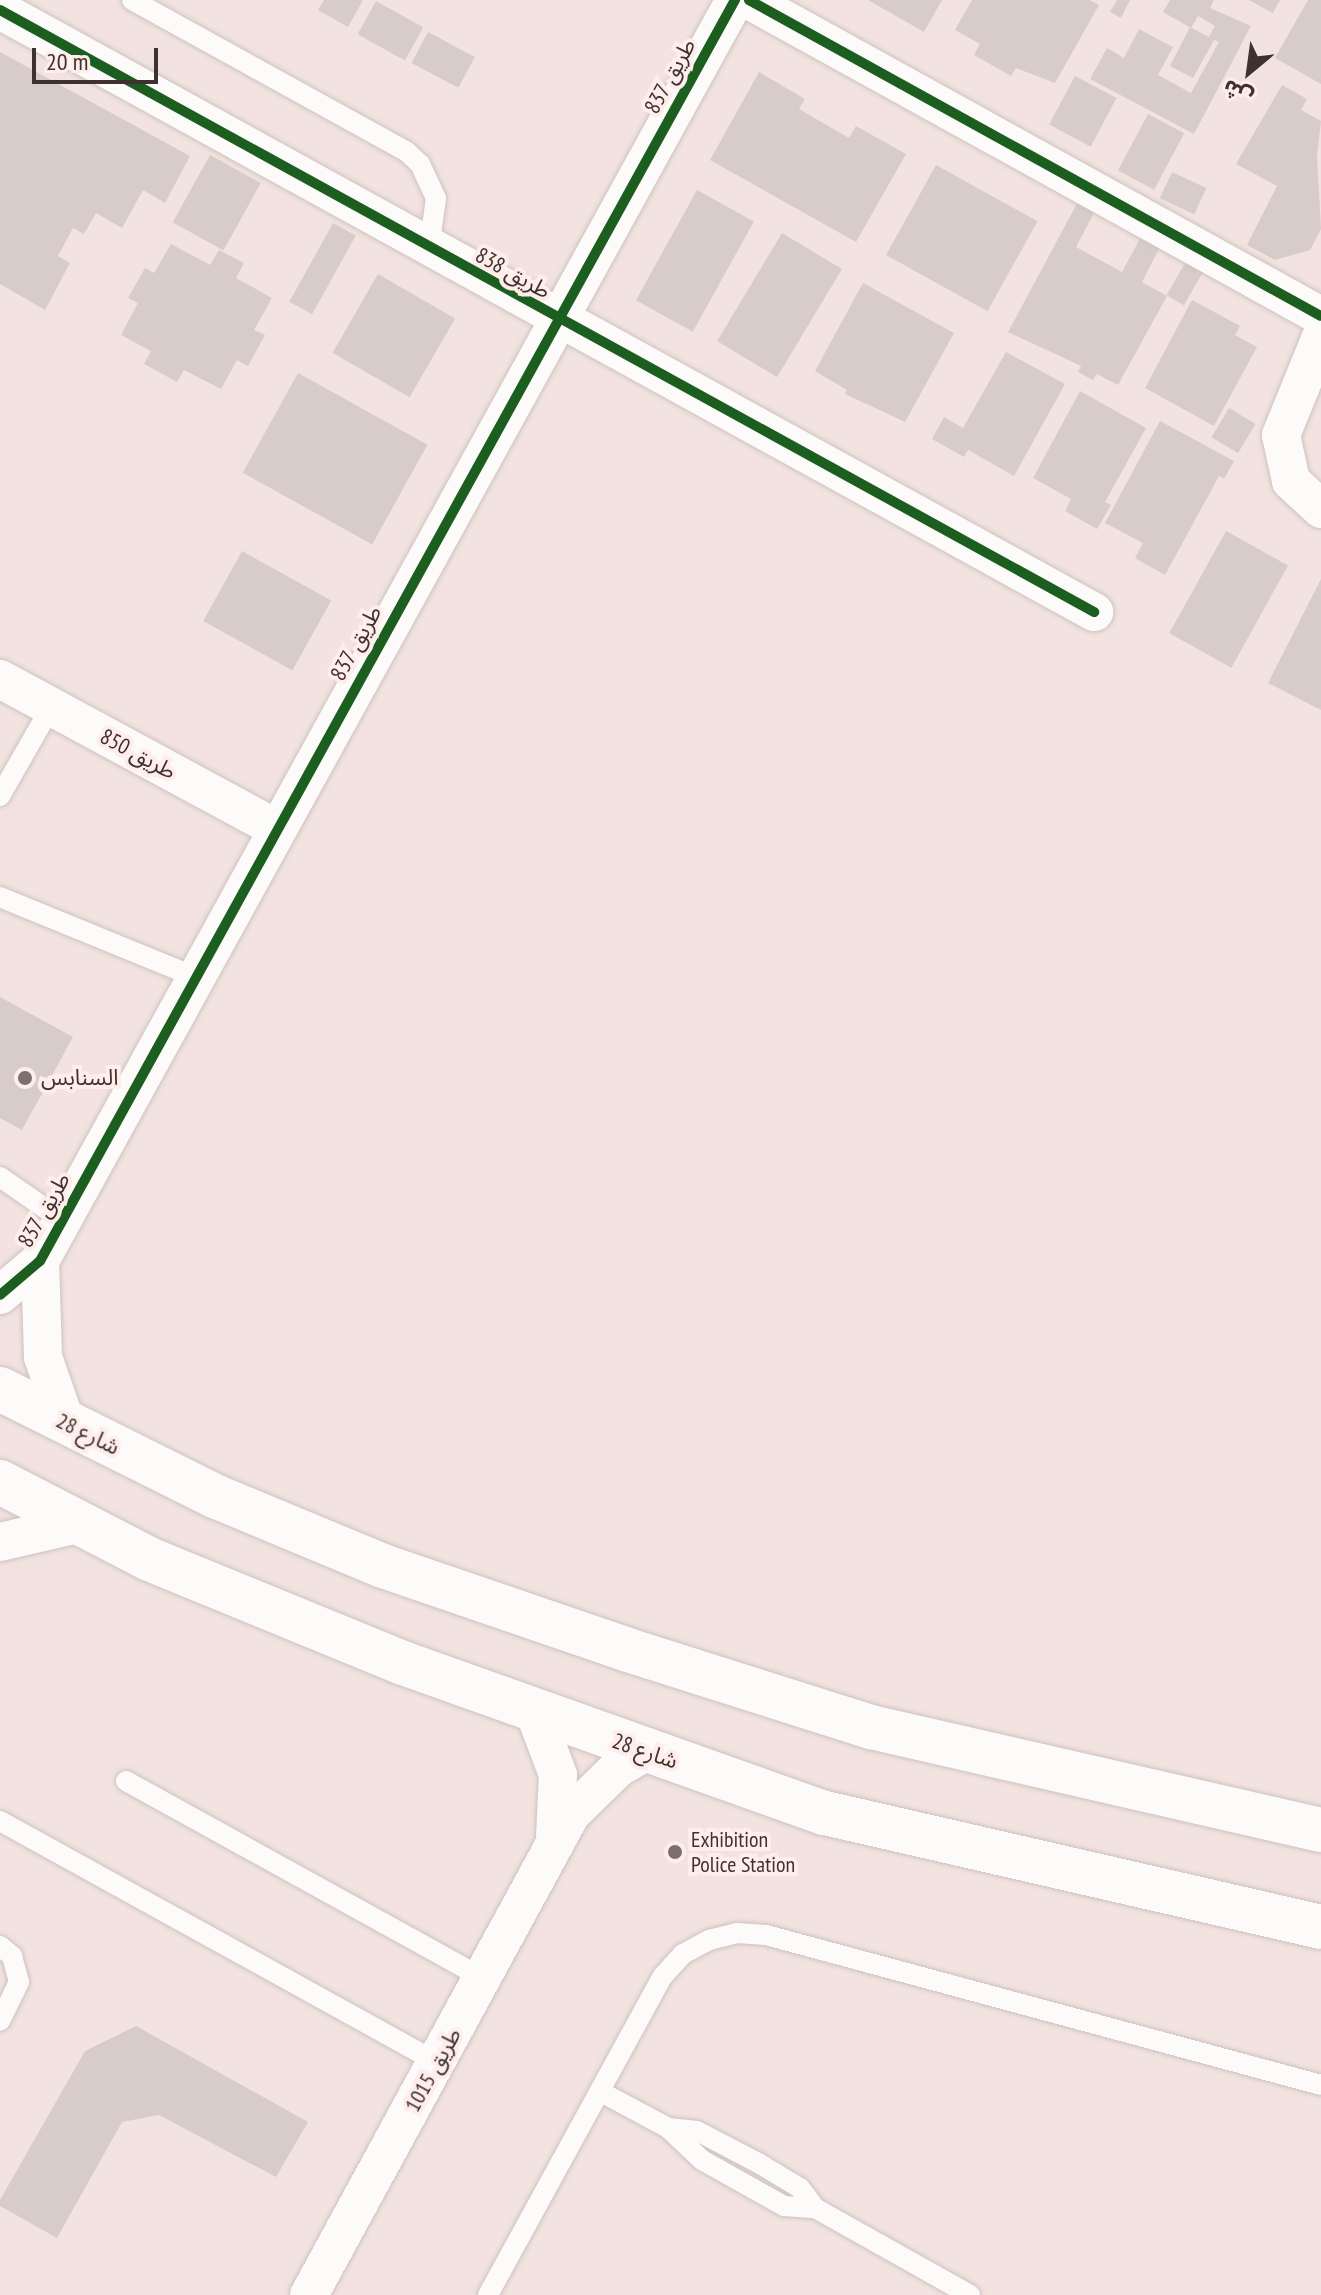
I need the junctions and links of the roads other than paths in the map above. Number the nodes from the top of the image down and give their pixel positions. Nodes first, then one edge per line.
1 (132, 0) edge
2 (735, 0) edge
3 (749, 0) edge
4 (0, 10) edge
5 (429, 248) junction
6 (1321, 316) edge
7 (557, 320) junction
8 (1321, 337) edge
9 (1321, 509) edge
10 (1094, 612) dead end
11 (0, 679) edge
12 (51, 707) junction
13 (0, 796) edge
14 (276, 828) junction
15 (0, 897) edge
16 (195, 977) junction
17 (0, 1177) edge
18 (62, 1220) junction
19 (40, 1261) junction
20 (0, 1295) edge
21 (0, 1389) edge
22 (66, 1423) junction
23 (0, 1482) edge
24 (78, 1524) junction
25 (0, 1542) edge
26 (534, 1711) junction
27 (647, 1751) junction
28 (126, 1781) dead end
29 (0, 1821) edge
30 (1321, 1830) edge
31 (554, 1843) junction
32 (1321, 1927) edge
33 (0, 1946) edge
34 (483, 1978) junction
35 (0, 2021) edge
36 (437, 2062) junction
37 (1321, 2085) edge
38 (601, 2092) junction
39 (960, 2293) edge
40 (309, 2295) edge
41 (488, 2295) edge

1 - 5 lane
2 - 7 street, طريق 837
3 - 6 street
4 - 5 street, طريق 838
5 - 7 street, طريق 838
7 - 10 street, طريق 838
7 - 14 street, طريق 837
8 - 9 street
11 - 12 street, طريق 850
12 - 13 lane
12 - 14 street, طريق 850
14 - 16 street, طريق 837
15 - 16 lane
16 - 18 street, طريق 837
17 - 18 lane
18 - 19 street, طريق 837
19 - 20 street, طريق 837
19 - 22 street, طريق 837
21 - 22 main road, شارع 28
22 - 30 main road, شارع 28
23 - 24 main road, شارع 28
24 - 25 street
24 - 26 main road, شارع 28
26 - 27 main road, شارع 28
26 - 31 street
27 - 31 street
27 - 32 main road, شارع 28
28 - 34 lane
29 - 36 lane
31 - 34 street, طريق 1015
33 - 35 lane
34 - 36 street, طريق 1015
36 - 40 street, طريق 1015
37 - 38 lane
38 - 39 lane
38 - 41 lane

